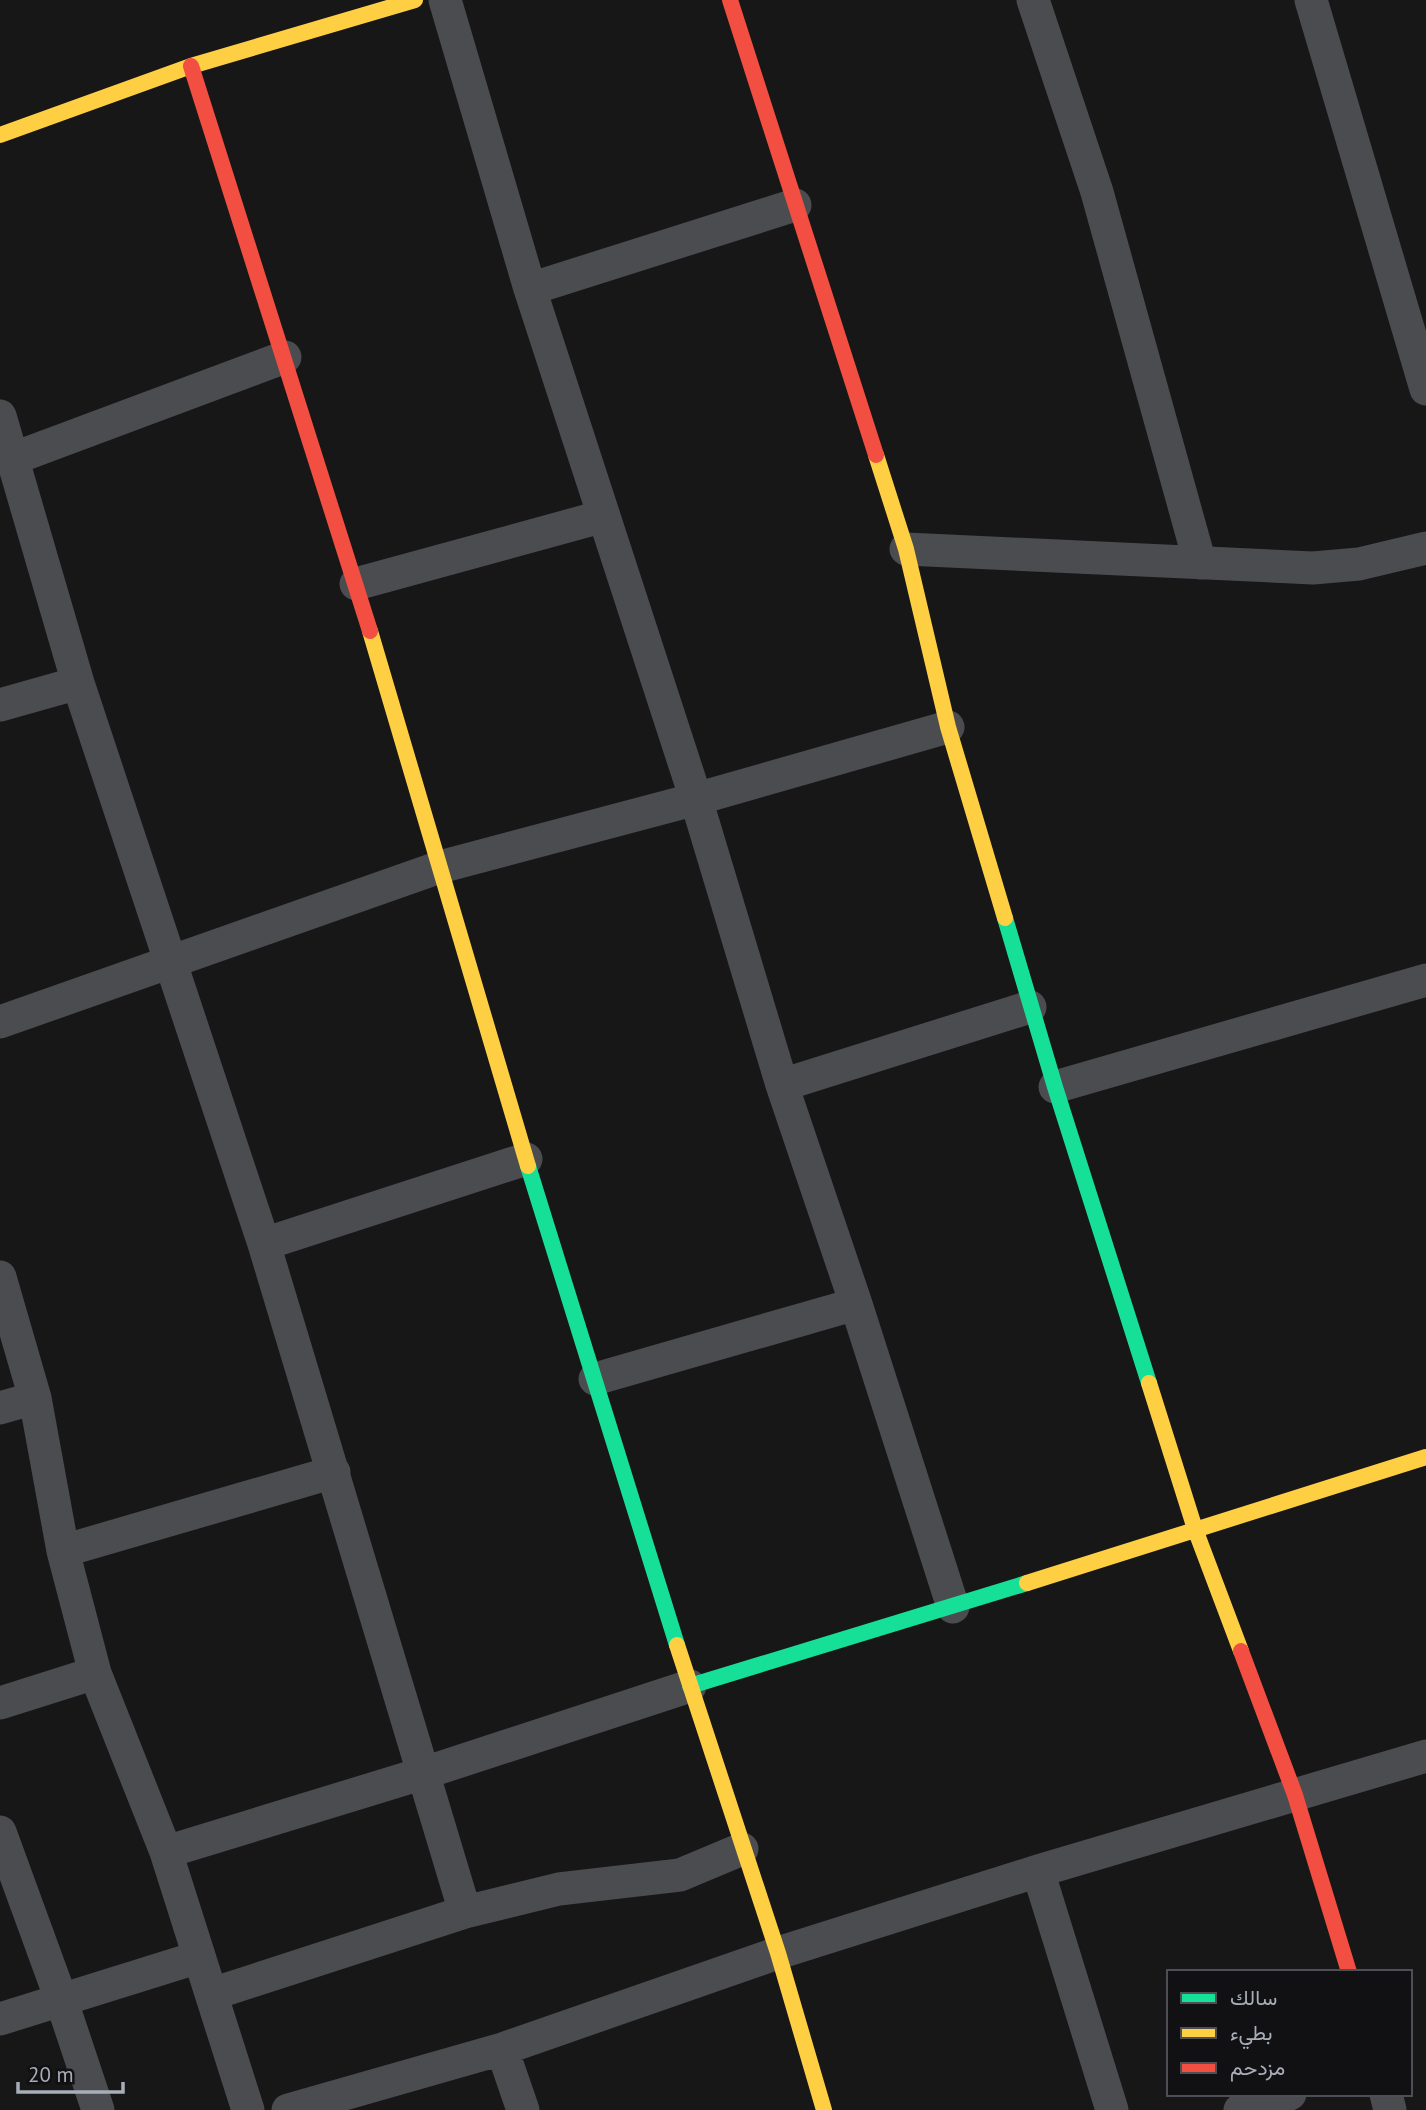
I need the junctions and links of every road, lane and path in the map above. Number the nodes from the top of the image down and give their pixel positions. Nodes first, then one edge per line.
1 (415, 0) edge
2 (445, 0) edge
3 (730, 0) edge
4 (1033, 0) edge
5 (1311, 0) edge
6 (191, 66) junction
7 (0, 135) edge
8 (795, 205) junction
9 (530, 289) junction
10 (285, 357) junction
11 (1426, 389) edge
12 (4, 433) edge
13 (604, 516) junction
14 (1426, 548) edge
15 (906, 549) junction
16 (1200, 563) junction
17 (356, 584) junction
18 (78, 683) junction
19 (0, 705) edge
20 (948, 727) junction
21 (695, 799) junction
22 (440, 867) junction
23 (170, 964) junction
24 (1426, 980) edge
25 (1030, 1007) junction
26 (0, 1022) edge
27 (782, 1085) junction
28 (1055, 1087) junction
29 (526, 1159) junction
30 (264, 1244) junction
31 (0, 1277) edge
32 (856, 1304) junction
33 (595, 1379) junction
34 (35, 1398) junction
35 (0, 1408) edge
36 (1426, 1457) edge
37 (334, 1472) junction
38 (1195, 1529) junction
39 (63, 1551) junction
40 (953, 1607) junction
41 (95, 1673) junction
42 (690, 1686) junction
43 (0, 1703) edge
44 (1426, 1756) edge
45 (424, 1773) junction
46 (1296, 1795) junction
47 (0, 1832) edge
48 (742, 1849) junction
49 (166, 1852) junction
50 (1038, 1871) junction
51 (465, 1912) junction
52 (778, 1953) junction
53 (199, 1957) junction
54 (1348, 1970) edge
55 (212, 1994) junction
56 (61, 1999) junction
57 (0, 2019) edge
58 (502, 2049) junction
59 (1284, 2096) edge
60 (98, 2110) edge
61 (248, 2110) edge
62 (288, 2110) edge
63 (523, 2110) edge
64 (824, 2110) edge
65 (1112, 2110) edge
66 (1240, 2110) edge

1 - 6 street
2 - 9 street
3 - 8 street
4 - 16 street
5 - 11 street
6 - 7 street
6 - 10 street
8 - 9 street
8 - 15 street
9 - 13 street
10 - 12 street
10 - 17 street
12 - 18 street
13 - 17 street
13 - 21 street
14 - 16 street
15 - 16 street
15 - 20 street
17 - 22 street
18 - 19 street
18 - 23 street
20 - 21 street
20 - 25 street
21 - 22 street
21 - 27 street
22 - 23 street
22 - 29 street
23 - 26 street
23 - 30 street
24 - 28 street
25 - 27 street
25 - 28 street
27 - 32 street
28 - 38 street
29 - 30 street
29 - 33 street
30 - 37 street
31 - 34 street
32 - 33 street
32 - 40 street
33 - 42 street
34 - 35 street
34 - 39 street
36 - 38 street
37 - 39 street
37 - 45 street
38 - 40 street
38 - 46 street
39 - 41 street
40 - 42 street
41 - 43 street
41 - 49 street
42 - 45 street
42 - 48 street
44 - 46 street
45 - 49 street
45 - 51 street
46 - 50 street
46 - 54 street
47 - 56 street
48 - 51 street
48 - 52 street
49 - 53 street
50 - 52 street
50 - 65 street
51 - 55 street
52 - 58 street
52 - 64 street
53 - 55 street
53 - 56 street
55 - 61 street
56 - 57 street
56 - 60 street
58 - 62 street
58 - 63 street
59 - 66 street

